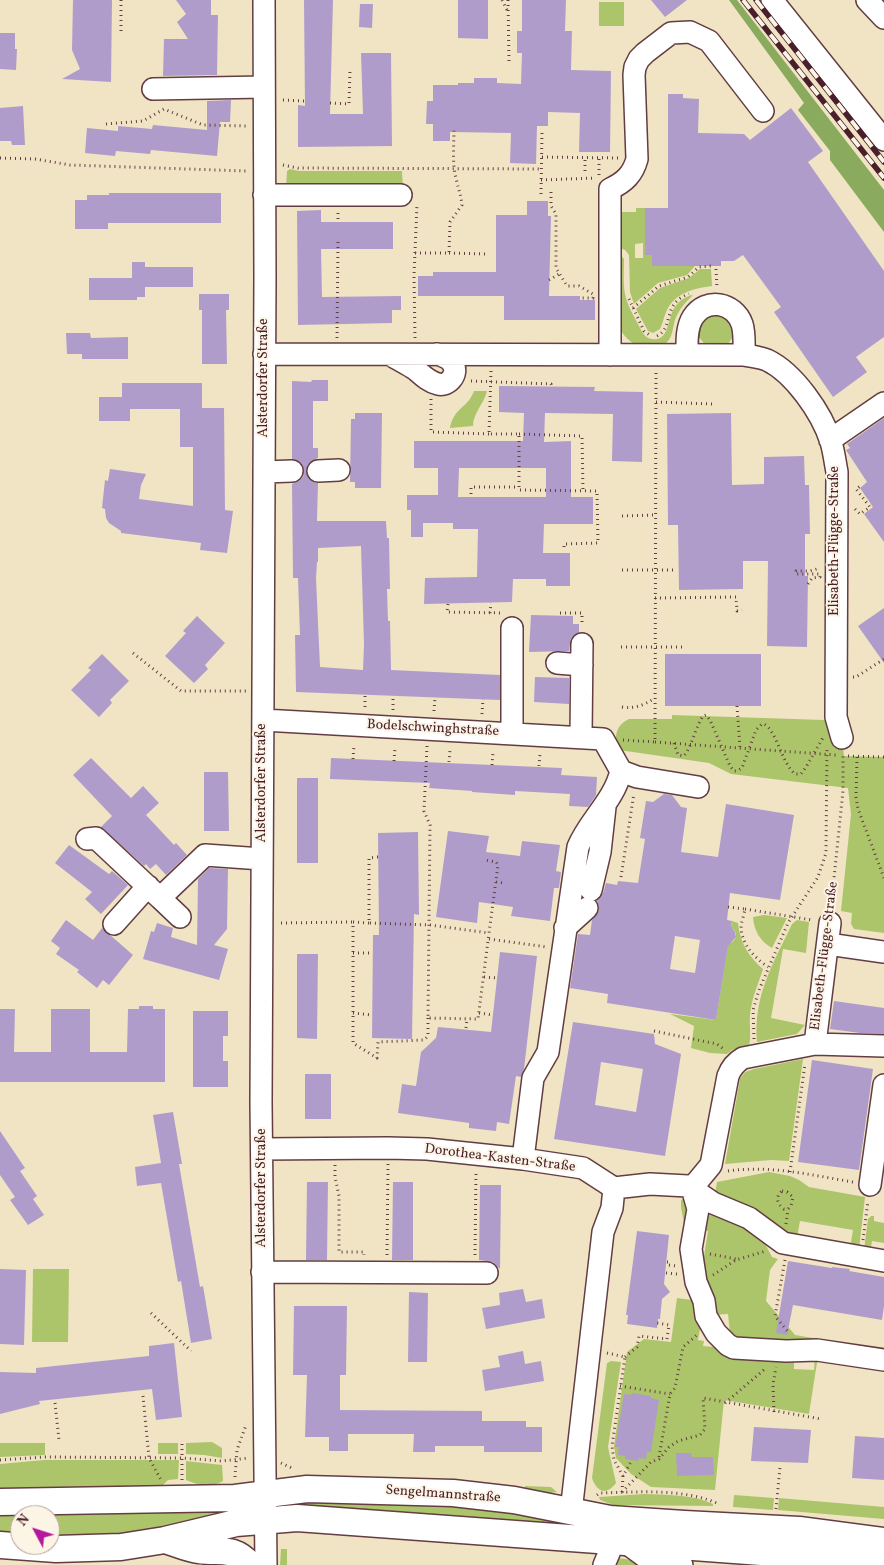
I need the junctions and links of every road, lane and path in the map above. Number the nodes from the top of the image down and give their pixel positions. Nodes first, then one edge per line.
1 (120, 0) edge
2 (264, 0) edge
3 (502, 0) edge
4 (508, 0) edge
5 (772, 0) edge
6 (867, 0) edge
7 (508, 13) junction
8 (884, 18) edge
9 (121, 31) dead end
10 (509, 62) dead end
11 (350, 70) dead end
12 (153, 89) dead end
13 (264, 93) junction
14 (305, 101) dead end
15 (330, 103) dead end
16 (763, 111) dead end
17 (106, 124) dead end
18 (265, 127) junction
19 (454, 130) dead end
20 (542, 131) dead end
21 (884, 140) edge
22 (542, 157) junction
23 (0, 158) edge
24 (585, 158) junction
25 (636, 158) junction
26 (283, 165) dead end
27 (454, 168) junction
28 (541, 169) junction
29 (246, 171) dead end
30 (585, 171) dead end
31 (599, 178) dead end
32 (541, 180) junction
33 (551, 192) dead end
34 (541, 194) dead end
35 (264, 195) junction
36 (409, 195) joint
37 (338, 241) dead end
38 (415, 252) junction
39 (449, 253) junction
40 (488, 254) dead end
41 (711, 266) dead end
42 (559, 274) junction
43 (549, 280) dead end
44 (717, 288) dead end
45 (709, 290) dead end
46 (694, 292) dead end
47 (628, 296) dead end
48 (580, 298) dead end
49 (633, 308) junction
50 (414, 331) dead end
51 (264, 354) junction
52 (337, 354) junction
53 (391, 354) junction
54 (437, 354) junction
55 (491, 355) junction
56 (610, 355) junction
57 (656, 355) junction
58 (687, 355) junction
59 (744, 355) junction
60 (453, 377) junction
61 (430, 382) junction
62 (491, 383) junction
63 (552, 387) dead end
64 (656, 402) junction
65 (884, 403) edge
66 (712, 404) dead end
67 (489, 434) junction
68 (519, 434) junction
69 (830, 440) junction
70 (339, 470) dead end
71 (292, 471) dead end
72 (318, 471) dead end
73 (264, 472) junction
74 (519, 487) junction
75 (582, 491) junction
76 (471, 494) dead end
77 (655, 515) junction
78 (622, 516) dead end
79 (564, 551) dead end
80 (836, 562) junction
81 (622, 570) dead end
82 (655, 570) junction
83 (676, 570) dead end
84 (811, 584) dead end
85 (655, 598) junction
86 (491, 602) dead end
87 (448, 604) dead end
88 (742, 610) dead end
89 (490, 613) junction
90 (560, 613) dead end
91 (512, 628) joint
92 (622, 647) dead end
93 (655, 647) junction
94 (683, 647) dead end
95 (133, 653) dead end
96 (582, 654) junction
97 (884, 658) edge
98 (557, 663) dead end
99 (836, 678) junction
100 (263, 691) junction
101 (365, 694) dead end
102 (393, 695) dead end
103 (435, 697) dead end
104 (655, 698) junction
105 (483, 699) dead end
106 (737, 706) dead end
107 (622, 707) dead end
108 (365, 708) dead end
109 (393, 710) dead end
110 (482, 715) dead end
111 (263, 720) junction
112 (431, 720) junction
113 (512, 733) junction
114 (581, 736) junction
115 (603, 739) junction
116 (832, 741) junction
117 (655, 742) junction
118 (674, 743) junction
119 (690, 744) junction
120 (354, 745) dead end
121 (395, 747) dead end
122 (722, 747) junction
123 (740, 748) junction
124 (749, 749) junction
125 (450, 750) dead end
126 (780, 751) junction
127 (493, 752) dead end
128 (540, 754) dead end
129 (813, 754) junction
130 (827, 755) junction
131 (857, 757) junction
132 (884, 757) edge
133 (353, 759) dead end
134 (394, 761) dead end
135 (449, 762) dead end
136 (492, 765) dead end
137 (539, 766) dead end
138 (843, 772) dead end
139 (620, 777) junction
140 (698, 787) dead end
141 (606, 805) junction
142 (87, 839) dead end
143 (378, 857) dead end
144 (262, 859) junction
145 (485, 860) dead end
146 (621, 877) dead end
147 (884, 878) edge
148 (496, 882) junction
149 (504, 883) dead end
150 (154, 892) junction
151 (728, 907) dead end
152 (745, 909) junction
153 (180, 917) dead end
154 (792, 918) junction
155 (353, 922) junction
156 (369, 923) junction
157 (114, 924) dead end
158 (281, 924) dead end
159 (430, 925) junction
160 (565, 928) junction
161 (489, 933) junction
162 (828, 933) junction
163 (488, 939) junction
164 (536, 946) dead end
165 (884, 952) edge
166 (353, 953) junction
167 (373, 953) dead end
168 (768, 967) junction
169 (484, 977) junction
170 (497, 978) dead end
171 (353, 1013) junction
172 (479, 1013) junction
173 (372, 1015) dead end
174 (493, 1015) dead end
175 (428, 1018) junction
176 (467, 1019) junction
177 (466, 1028) dead end
178 (654, 1031) dead end
179 (716, 1044) dead end
180 (812, 1044) junction
181 (884, 1046) edge
182 (755, 1055) junction
183 (884, 1085) edge
184 (336, 1148) junction
185 (388, 1148) junction
186 (262, 1149) junction
187 (477, 1154) junction
188 (523, 1159) junction
189 (790, 1172) junction
190 (698, 1181) junction
191 (870, 1184) junction
192 (614, 1188) junction
193 (781, 1206) joint
194 (786, 1243) junction
195 (691, 1250) junction
196 (861, 1258) junction
197 (736, 1260) junction
198 (884, 1261) edge
199 (667, 1262) dead end
200 (671, 1265) dead end
201 (262, 1272) junction
202 (364, 1273) junction
203 (386, 1273) junction
204 (481, 1274) joint
205 (698, 1289) junction
206 (152, 1312) dead end
207 (657, 1323) dead end
208 (683, 1347) dead end
209 (590, 1350) junction
210 (191, 1351) dead end
211 (789, 1353) junction
212 (625, 1357) junction
213 (884, 1360) edge
214 (620, 1386) junction
215 (670, 1394) junction
216 (143, 1396) dead end
217 (55, 1403) dead end
218 (724, 1403) junction
219 (774, 1412) junction
220 (821, 1419) dead end
221 (245, 1427) dead end
222 (59, 1440) dead end
223 (182, 1440) dead end
224 (149, 1458) junction
225 (182, 1458) junction
226 (245, 1458) dead end
227 (236, 1459) junction
228 (276, 1459) dead end
229 (659, 1459) junction
230 (0, 1460) edge
231 (632, 1460) dead end
232 (780, 1467) dead end
233 (297, 1470) dead end
234 (623, 1476) junction
235 (168, 1481) dead end
236 (175, 1482) dead end
237 (235, 1482) dead end
238 (622, 1492) junction
239 (595, 1497) dead end
240 (776, 1501) dead end
241 (0, 1502) edge
242 (721, 1505) dead end
243 (265, 1508) junction
244 (570, 1512) junction
245 (552, 1536) junction
246 (165, 1540) junction
247 (620, 1541) junction
248 (884, 1541) edge
249 (0, 1545) edge
250 (884, 1561) edge
251 (250, 1565) edge
252 (266, 1565) edge
253 (604, 1565) edge
254 (682, 1565) edge

1 - 9 path
2 - 13 street, Alsterdorfer Straße
3 - 7 path
4 - 7 path
5 - 21 street
6 - 8 street
7 - 10 path
11 - 15 path
12 - 13 street
13 - 14 path
13 - 18 street, Alsterdorfer Straße
16 - 25 street
17 - 18 path
18 - 35 street, Alsterdorfer Straße
19 - 27 path
20 - 22 path
22 - 24 path
22 - 28 path
23 - 29 path
24 - 25 path
24 - 30 path
25 - 56 street
26 - 27 path
27 - 28 path
27 - 39 path
28 - 32 path
31 - 32 path
32 - 34 path
33 - 42 path
35 - 36 street
35 - 51 street, Alsterdorfer Straße
36 - 38 path
37 - 52 path
38 - 39 path
38 - 50 path
39 - 40 path
41 - 49 path
42 - 43 path
42 - 48 path
44 - 45 path
46 - 49 path
47 - 49 path
51 - 52 street, Elisabeth-Flügge-Straße
51 - 73 street, Alsterdorfer Straße
52 - 53 street, Elisabeth-Flügge-Straße
53 - 54 street, Elisabeth-Flügge-Straße
53 - 61 street
54 - 55 street, Elisabeth-Flügge-Straße
54 - 60 street
55 - 56 street, Elisabeth-Flügge-Straße
55 - 62 path
56 - 57 street, Elisabeth-Flügge-Straße
57 - 58 street, Elisabeth-Flügge-Straße
57 - 64 path
58 - 59 street, Elisabeth-Flügge-Straße
58 - 59 street
59 - 69 street, Elisabeth-Flügge-Straße
60 - 61 street
60 - 62 path
61 - 67 path
62 - 63 path
62 - 67 path
64 - 66 path
64 - 77 path
65 - 69 street
67 - 68 path
68 - 74 path
68 - 75 path
69 - 80 street, Elisabeth-Flügge-Straße
70 - 72 street
71 - 73 street
73 - 100 street, Alsterdorfer Straße
74 - 75 path
74 - 76 path
75 - 79 path
77 - 78 path
77 - 82 path
80 - 84 path
80 - 99 street, Elisabeth-Flügge-Straße
81 - 82 path
82 - 83 path
82 - 85 path
85 - 88 path
85 - 93 path
86 - 89 path
87 - 89 path
89 - 91 path
90 - 96 path
91 - 113 street
92 - 93 path
93 - 94 path
93 - 104 path
95 - 100 path
96 - 98 street
96 - 114 street
97 - 99 path
99 - 116 street, Elisabeth-Flügge-Straße
100 - 111 street, Alsterdorfer Straße
101 - 108 path
102 - 109 path
103 - 112 path
104 - 107 path
104 - 117 path
105 - 110 path
106 - 123 path
111 - 112 street, Bodelschwinghstraße
111 - 144 street, Alsterdorfer Straße
112 - 113 street, Bodelschwinghstraße
112 - 159 path
113 - 114 street, Bodelschwinghstraße
114 - 115 street, Bodelschwinghstraße
115 - 117 path
115 - 139 street
116 - 129 path
116 - 130 path
117 - 118 path
118 - 119 path
118 - 119 path
119 - 122 path
119 - 122 path
120 - 133 path
121 - 134 path
122 - 123 path
122 - 124 path
123 - 124 path
124 - 126 path
124 - 126 path
125 - 135 path
126 - 129 path
126 - 129 path
127 - 136 path
128 - 137 path
129 - 130 path
130 - 131 path
130 - 154 path
131 - 132 path
131 - 147 path
138 - 162 path, Elisabeth-Flügge-Straße
139 - 140 street
139 - 141 street
139 - 146 path
141 - 160 street
141 - 160 street
142 - 150 street
143 - 156 path
144 - 150 street
144 - 186 street, Alsterdorfer Straße
145 - 148 path
148 - 149 path
148 - 161 path
150 - 153 street
150 - 157 street
151 - 152 path
152 - 154 path
152 - 168 path
154 - 168 path
155 - 156 path
155 - 158 path
155 - 166 path
156 - 159 path
159 - 161 path
159 - 175 path
160 - 188 street
161 - 163 path
162 - 165 street
162 - 180 street, Elisabeth-Flügge-Straße
163 - 164 path
163 - 169 path
166 - 167 path
166 - 171 path
168 - 182 path
169 - 170 path
169 - 172 path
171 - 173 path
171 - 175 path
172 - 174 path
172 - 176 path
175 - 176 path
176 - 177 path
178 - 179 path
180 - 181 street
180 - 182 street, Elisabeth-Flügge-Straße
180 - 189 path
182 - 190 street, Elisabeth-Flügge-Straße
183 - 191 street
184 - 185 street, Dorothea-Kasten-Straße
184 - 186 street, Dorothea-Kasten-Straße
184 - 202 path
185 - 187 street, Dorothea-Kasten-Straße
185 - 203 path
186 - 201 street, Alsterdorfer Straße
187 - 188 street, Dorothea-Kasten-Straße
187 - 204 path
188 - 192 street, Dorothea-Kasten-Straße
189 - 190 path
189 - 191 path
190 - 192 street
190 - 194 street
190 - 195 street
191 - 196 path
192 - 209 street
193 - 193 path
194 - 196 street
194 - 197 path
194 - 211 path
195 - 197 path
195 - 205 street
196 - 198 street
197 - 205 path
199 - 200 path
201 - 202 street
201 - 243 street, Alsterdorfer Straße
202 - 203 street
203 - 204 street
205 - 211 street
206 - 210 path
207 - 212 path
208 - 215 path
209 - 212 path
209 - 244 street
211 - 213 street
211 - 218 path
211 - 219 path
212 - 214 path
214 - 215 path
214 - 234 path
215 - 229 path
216 - 224 path
217 - 222 path
218 - 219 path
218 - 229 path
219 - 220 path
221 - 227 path
223 - 225 path
224 - 225 path
224 - 230 path
224 - 235 path
225 - 227 path
225 - 236 path
226 - 227 path
227 - 237 path
228 - 233 path
229 - 238 path
231 - 234 path
232 - 240 path
234 - 238 path
238 - 239 path
238 - 242 path
241 - 243 main road, Sengelmannstraße
243 - 244 main road, Sengelmannstraße
243 - 245 main road, Sengelmannstraße
243 - 246 main road, Sengelmannstraße
243 - 252 street, Alsterdorfer Straße
244 - 245 main road
244 - 248 main road, Sengelmannstraße
245 - 247 main road, Sengelmannstraße
246 - 249 main road, Sengelmannstraße
246 - 251 main road
247 - 250 main road, Sengelmannstraße
247 - 253 street
247 - 254 street

